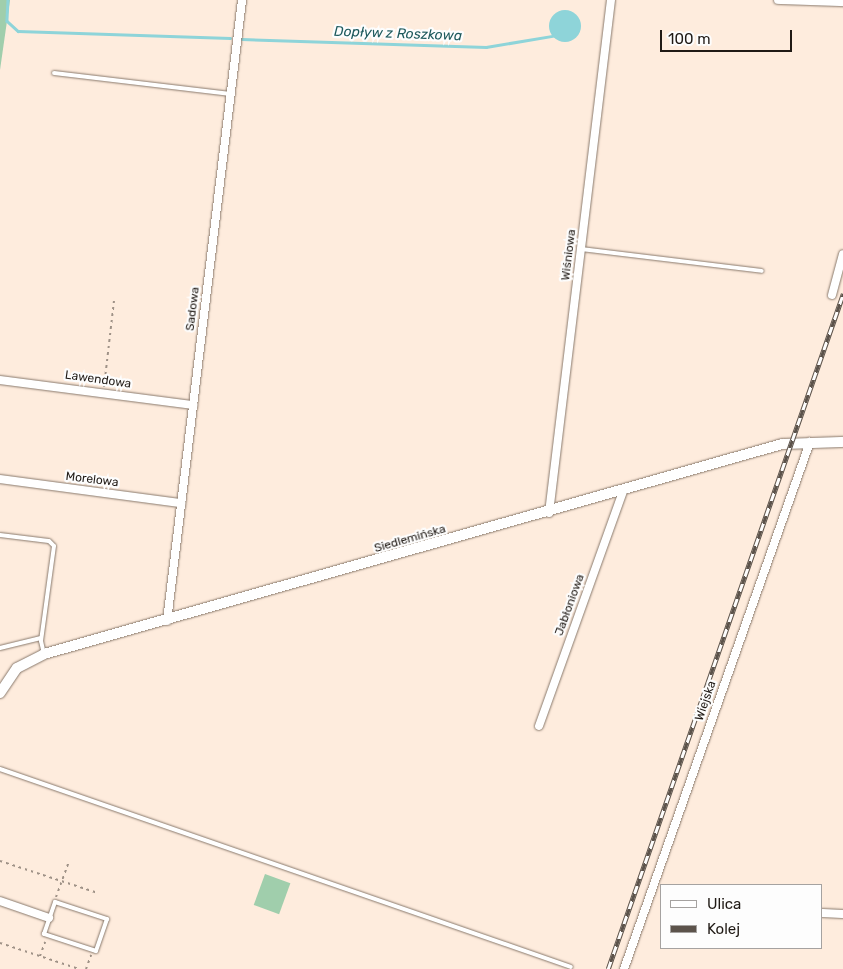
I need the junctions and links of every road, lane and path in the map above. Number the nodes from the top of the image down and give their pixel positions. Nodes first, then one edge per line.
1 (242, 0) edge
2 (611, 0) edge
3 (778, 0) edge
4 (843, 2) edge
5 (54, 73) dead end
6 (231, 94) junction
7 (581, 250) junction
8 (843, 254) edge
9 (762, 271) dead end
10 (832, 295) dead end
11 (114, 300) dead end
12 (0, 380) edge
13 (104, 392) junction
14 (193, 405) junction
15 (810, 442) junction
16 (843, 442) edge
17 (0, 479) edge
18 (623, 491) junction
19 (181, 503) junction
20 (549, 513) junction
21 (0, 535) edge
22 (167, 621) junction
23 (41, 638) junction
24 (0, 648) edge
25 (44, 654) junction
26 (0, 693) edge
27 (539, 726) dead end
28 (0, 769) edge
29 (0, 861) edge
30 (69, 861) dead end
31 (62, 881) junction
32 (98, 893) dead end
33 (0, 901) edge
34 (54, 902) junction
35 (823, 913) edge
36 (843, 914) edge
37 (49, 918) junction
38 (47, 935) junction
39 (0, 942) edge
40 (92, 950) junction
41 (40, 956) junction
42 (571, 967) dead end
43 (79, 969) edge
44 (86, 969) edge
45 (624, 969) edge

1 - 6 street, Sadowa
2 - 7 street, Wiśniowa
3 - 4 street
5 - 6 lane
6 - 14 street, Sadowa
7 - 9 lane
7 - 20 street, Wiśniowa
8 - 10 street
11 - 13 path
12 - 13 street, Lawendowa
13 - 14 street, Lawendowa
14 - 19 street, Sadowa
15 - 16 street, Siedlemińska
15 - 18 street, Siedlemińska
15 - 45 street, Wiejska
17 - 19 street, Morelowa
18 - 20 street, Siedlemińska
18 - 27 street, Jabłoniowa
19 - 22 street, Sadowa
20 - 22 street, Siedlemińska
21 - 23 lane
22 - 25 street, Siedlemińska
23 - 24 lane
23 - 25 lane
25 - 26 street, Siedlemińska
28 - 42 lane
29 - 31 path
30 - 31 path
31 - 32 path
31 - 34 path
33 - 37 street
34 - 37 lane
34 - 40 lane
35 - 36 street
37 - 38 lane
38 - 40 lane
38 - 41 path
39 - 41 path
40 - 44 path
41 - 43 path

